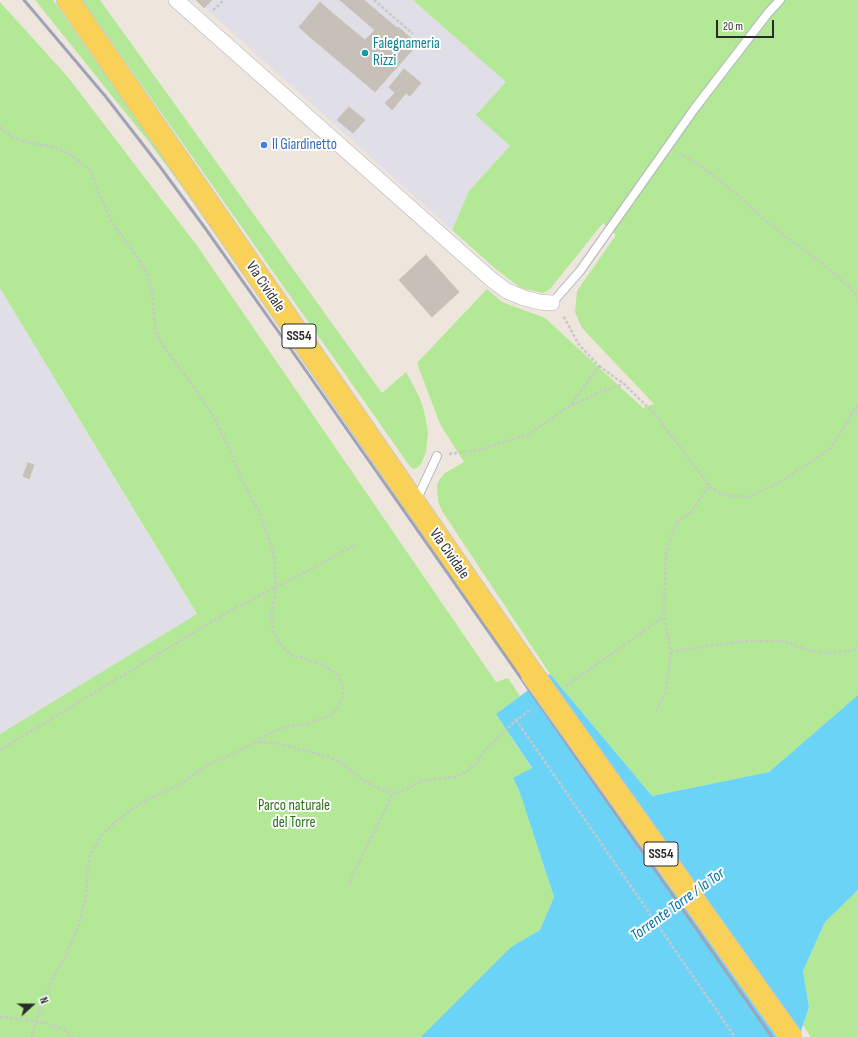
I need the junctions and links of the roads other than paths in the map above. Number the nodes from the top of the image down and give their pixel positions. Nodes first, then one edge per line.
1 (68, 0) edge
2 (176, 0) edge
3 (780, 0) edge
4 (552, 303) joint
5 (437, 456) road end
6 (414, 504) junction
7 (790, 1037) edge

1 - 6 main road, Via Cividale / SS54
2 - 4 street
3 - 4 lane
5 - 6 lane
6 - 7 main road, Via Cividale / SS54, bridge

